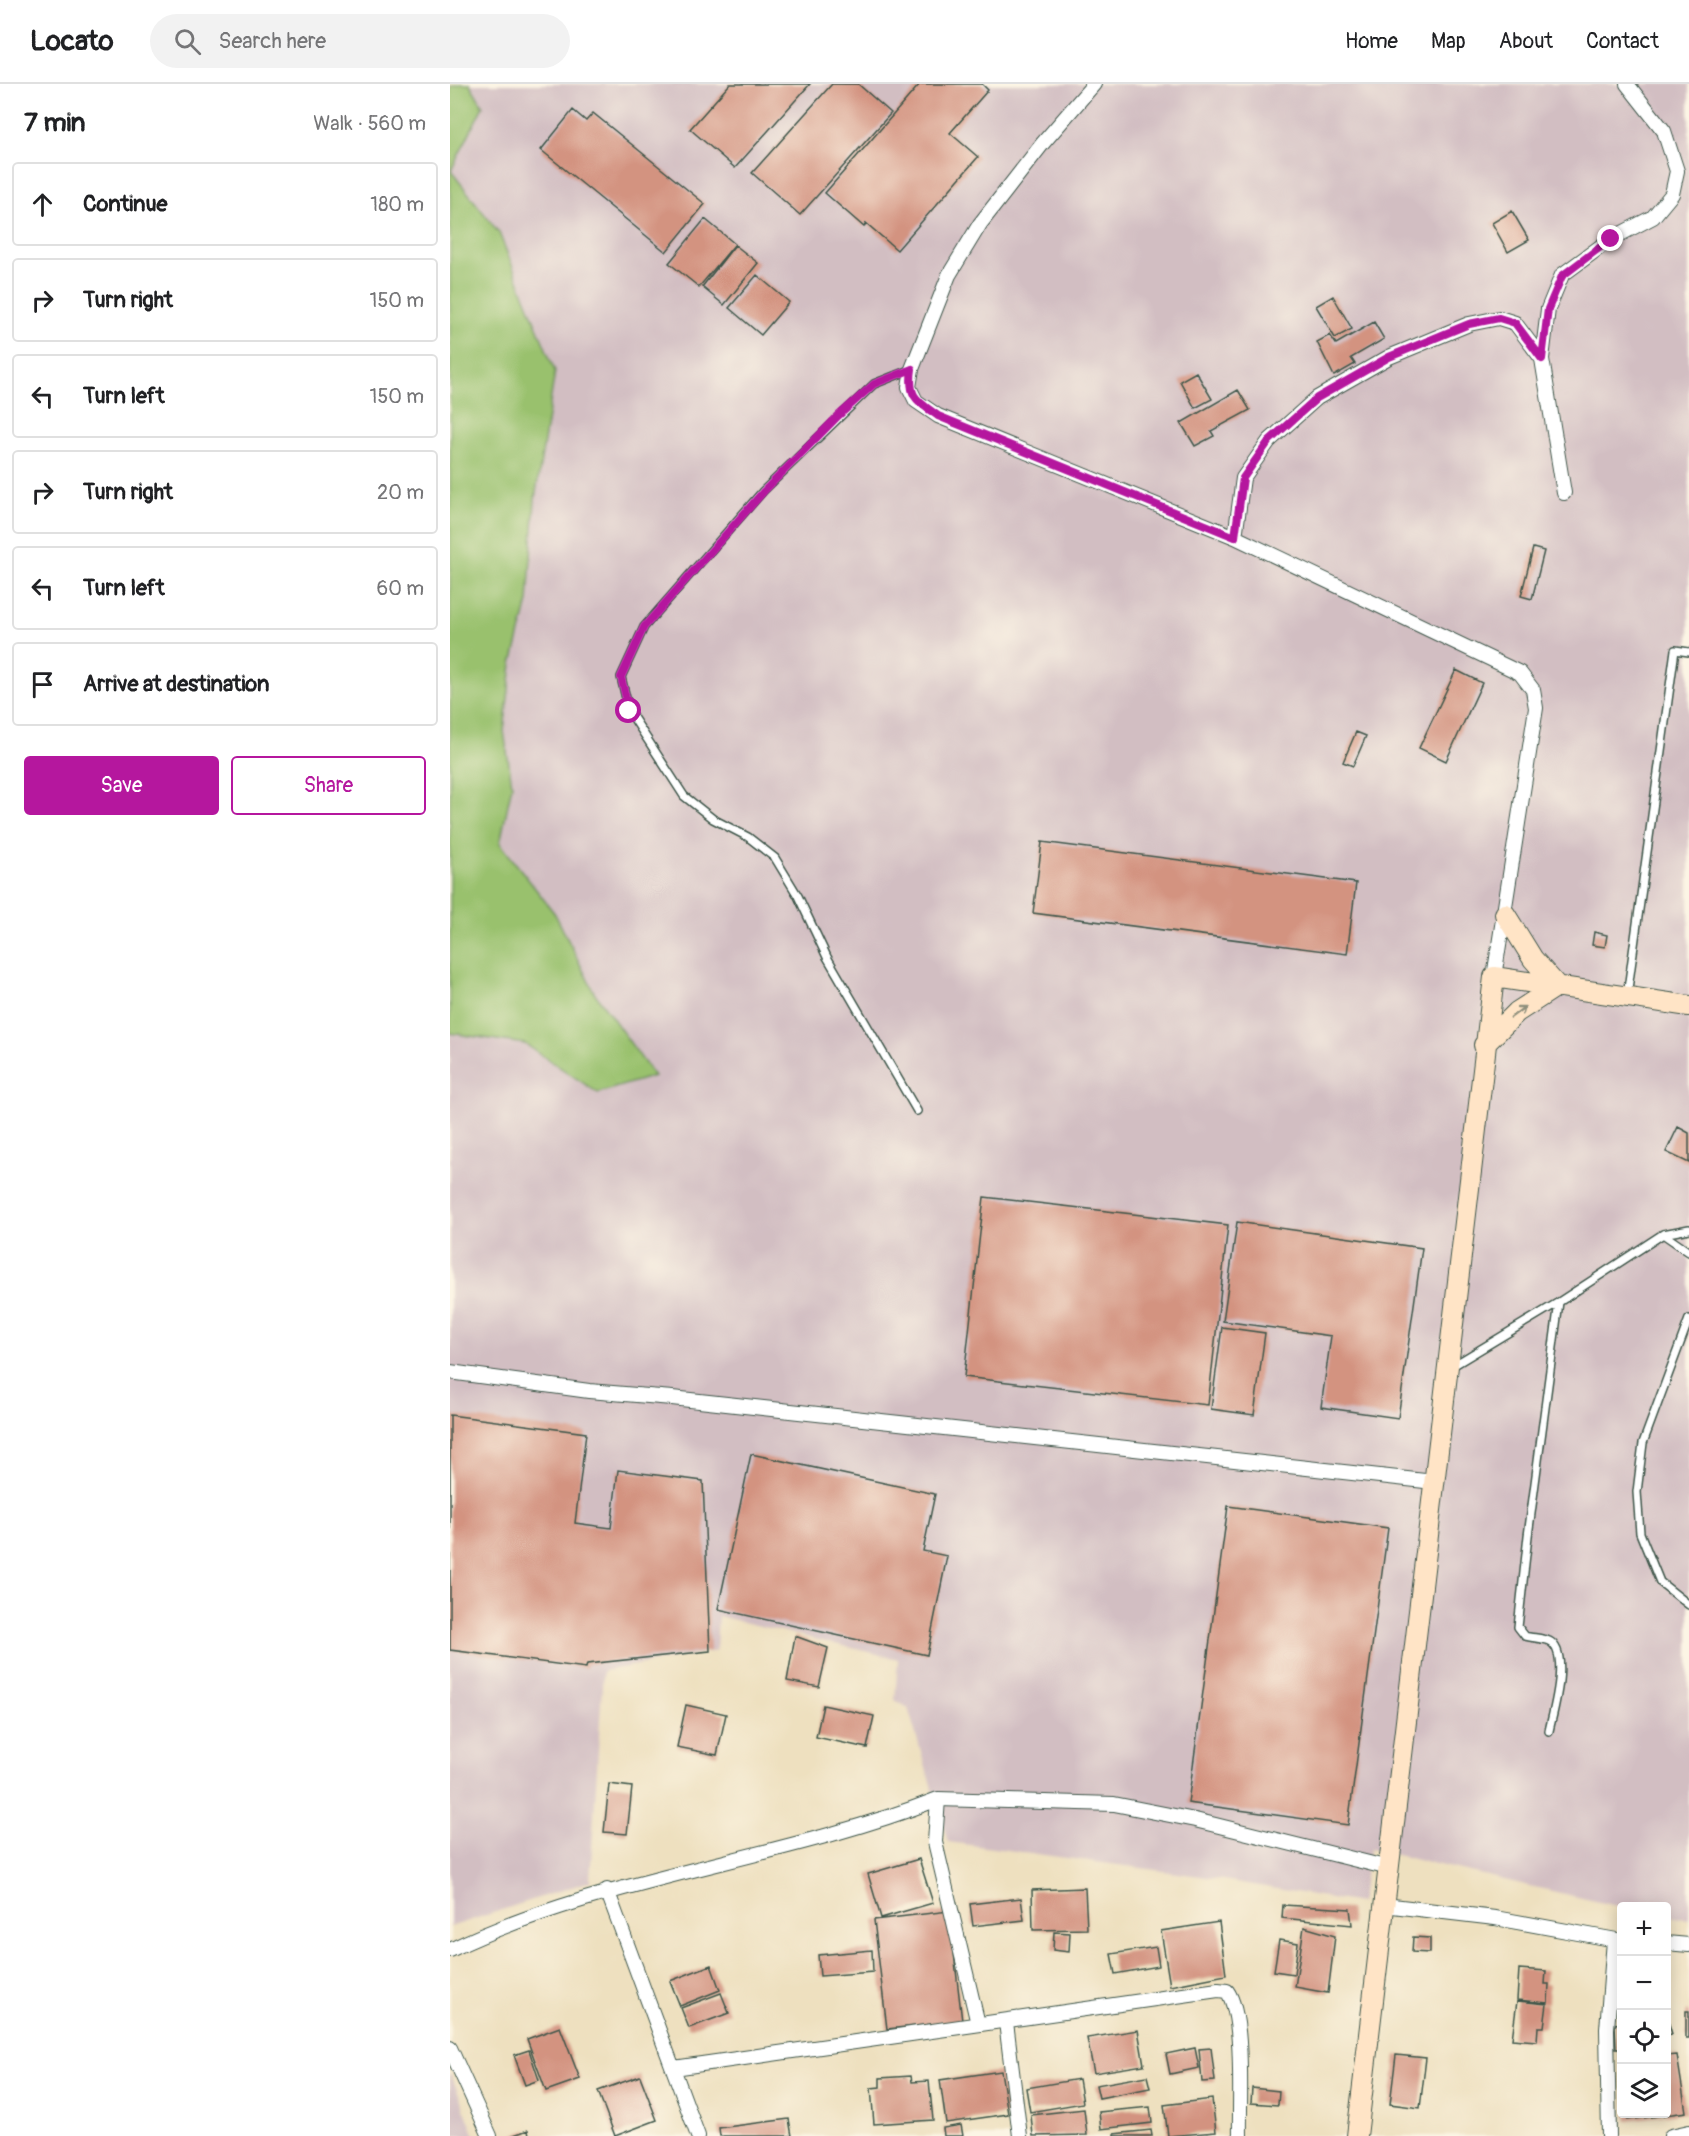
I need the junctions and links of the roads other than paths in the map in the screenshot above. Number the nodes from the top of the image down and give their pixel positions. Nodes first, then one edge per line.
1 (1094, 84) edge
2 (1627, 84) edge
3 (1542, 359) junction
4 (912, 369) junction
5 (1564, 494) dead end
6 (1235, 537) junction
7 (1689, 652) edge
8 (1505, 914) junction
9 (1494, 977) junction
10 (1557, 986) junction
11 (1627, 997) junction
12 (1689, 1006) edge
13 (1484, 1045) junction
14 (916, 1112) dead end
15 (1689, 1229) edge
16 (1663, 1234) junction
17 (1689, 1252) edge
18 (1559, 1302) junction
19 (1689, 1319) edge
20 (1448, 1369) junction
21 (450, 1372) edge
22 (1434, 1482) junction
23 (1689, 1605) edge
24 (1549, 1731) dead end
25 (938, 1800) junction
26 (1389, 1868) junction
27 (607, 1890) junction
28 (1384, 1905) junction
29 (1617, 1940) edge
30 (1671, 1943) edge
31 (1689, 1945) edge
32 (1617, 1948) edge
33 (450, 1950) edge
34 (1006, 2022) junction
35 (978, 2024) junction
36 (450, 2048) edge
37 (674, 2068) junction
38 (1689, 2132) edge
39 (490, 2136) edge
40 (698, 2136) edge
41 (1020, 2136) edge
42 (1240, 2136) edge
43 (1357, 2136) edge
44 (1609, 2136) edge
45 (1671, 2136) edge

1 - 4 street
2 - 3 street
3 - 5 street
3 - 6 street
4 - 6 street
4 - 14 lane
6 - 8 street
7 - 11 lane
8 - 9 street
8 - 10 street
9 - 10 street
9 - 13 street
10 - 11 street
13 -> 10 street
11 - 12 street
13 - 20 street
15 - 16 lane
16 - 17 lane
16 - 18 lane
18 - 20 lane
18 - 24 lane
19 - 23 lane
20 - 22 street
21 - 22 street
22 - 26 street
25 - 26 street
25 - 27 street
25 - 35 street
26 - 28 street
27 - 33 street
27 - 37 street
28 - 29 street
28 - 43 street
30 - 31 street
32 - 44 street
34 - 35 street
34 - 41 street
34 - 42 street
35 - 37 street
36 - 39 street
37 - 40 street
38 - 45 street

